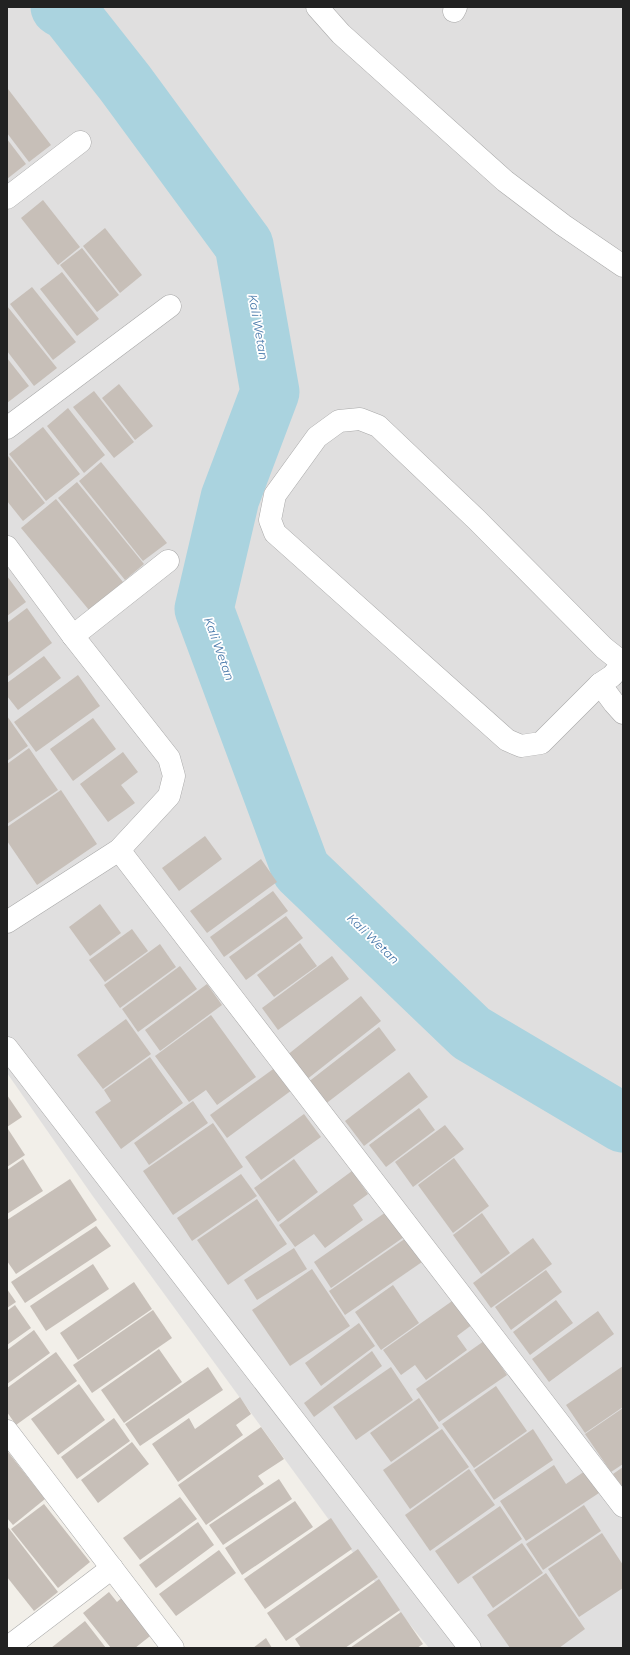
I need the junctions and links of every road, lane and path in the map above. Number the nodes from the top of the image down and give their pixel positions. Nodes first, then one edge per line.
1 (317, 7) edge
2 (80, 142) dead end
3 (7, 198) edge
4 (623, 266) edge
5 (170, 306) dead end
6 (7, 428) edge
7 (7, 547) edge
8 (168, 561) dead end
9 (73, 636) junction
10 (623, 663) edge
11 (600, 684) junction
12 (623, 713) edge
13 (119, 850) junction
14 (10, 913) edge
15 (7, 1048) edge
16 (7, 1431) edge
17 (623, 1506) edge
18 (112, 1568) junction
19 (7, 1648) edge
20 (173, 1648) edge
21 (470, 1648) edge

1 - 4 street
2 - 3 street
5 - 6 street
7 - 9 street
8 - 9 street
9 - 13 street
10 - 11 street
10 - 11 street
11 - 12 street
13 - 14 street
13 - 17 street
15 - 21 street
16 - 18 street
18 - 19 street
18 - 20 street

